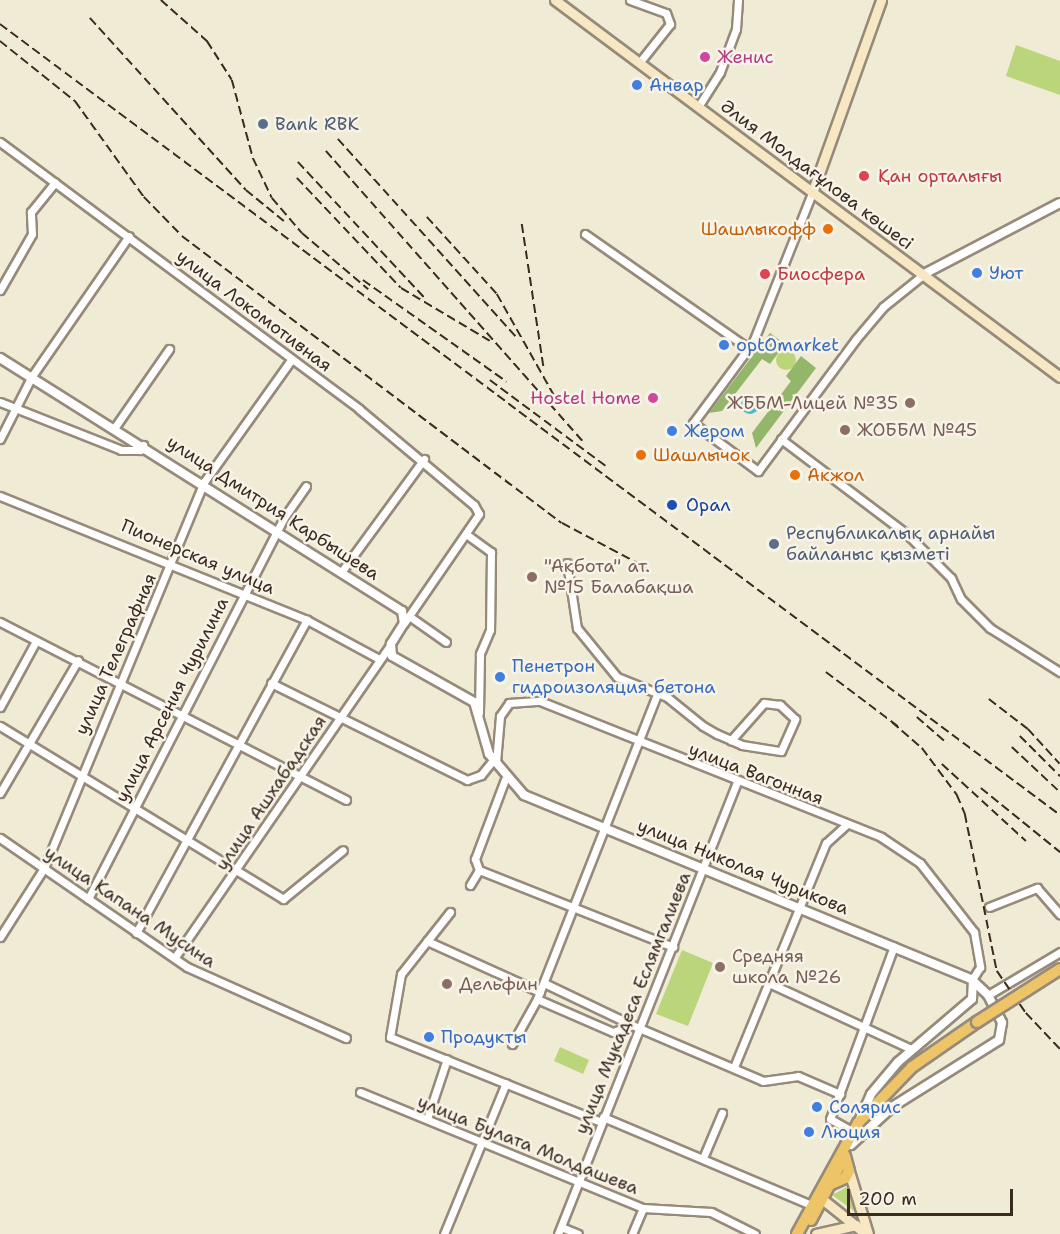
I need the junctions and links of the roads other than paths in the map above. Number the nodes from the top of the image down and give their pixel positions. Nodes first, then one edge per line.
1 (555, 0) edge
2 (630, 0) edge
3 (738, 0) edge
4 (881, 0) edge
5 (639, 63) junction
6 (698, 107) junction
7 (0, 142) edge
8 (55, 182) junction
9 (812, 193) junction
10 (1060, 203) edge
11 (585, 234) dead end
12 (129, 236) junction
13 (924, 274) junction
14 (0, 291) edge
15 (748, 348) junction
16 (169, 349) dead end
17 (0, 358) edge
18 (291, 360) junction
19 (32, 376) junction
20 (1060, 377) edge
21 (0, 402) edge
22 (15, 409) junction
23 (115, 427) junction
24 (0, 439) edge
25 (781, 439) junction
26 (144, 445) junction
27 (424, 459) junction
28 (204, 482) junction
29 (306, 486) dead end
30 (0, 496) edge
31 (279, 531) junction
32 (466, 534) junction
33 (567, 563) dead end
34 (172, 564) junction
35 (342, 571) junction
36 (244, 594) junction
37 (307, 620) junction
38 (407, 620) junction
39 (0, 622) edge
40 (36, 641) junction
41 (446, 642) dead end
42 (391, 644) junction
43 (380, 659) junction
44 (78, 660) junction
45 (1060, 672) edge
46 (118, 682) junction
47 (271, 683) junction
48 (657, 695) junction
49 (0, 707) edge
50 (479, 713) junction
51 (180, 714) junction
52 (338, 721) junction
53 (0, 726) edge
54 (731, 740) junction
55 (28, 744) junction
56 (641, 744) junction
57 (239, 745) junction
58 (494, 763) junction
59 (80, 774) junction
60 (301, 777) junction
61 (505, 779) junction
62 (737, 783) junction
63 (0, 793) edge
64 (346, 800) dead end
65 (135, 804) junction
66 (847, 824) junction
67 (607, 831) junction
68 (0, 838) edge
69 (190, 838) junction
70 (343, 849) dead end
71 (44, 868) junction
72 (703, 868) junction
73 (237, 870) junction
74 (480, 870) junction
75 (470, 885) dead end
76 (88, 899) junction
77 (801, 907) junction
78 (989, 907) dead end
79 (573, 909) junction
80 (450, 912) dead end
81 (1060, 914) edge
82 (1, 932) edge
83 (136, 933) junction
84 (427, 941) junction
85 (894, 945) junction
86 (672, 946) junction
87 (1060, 952) edge
88 (175, 957) junction
89 (1060, 969) edge
90 (1060, 977) edge
91 (972, 980) junction
92 (543, 983) junction
93 (769, 983) junction
94 (538, 995) junction
95 (988, 995) junction
96 (972, 999) junction
97 (979, 1025) junction
98 (636, 1026) junction
99 (863, 1027) junction
100 (346, 1038) dead end
101 (512, 1044) dead end
102 (911, 1049) junction
103 (447, 1059) junction
104 (734, 1067) junction
105 (506, 1083) junction
106 (360, 1092) dead end
107 (840, 1094) junction
108 (722, 1113) dead end
109 (427, 1119) junction
110 (602, 1120) junction
111 (855, 1127) junction
112 (482, 1141) junction
113 (851, 1145) junction
114 (845, 1156) junction
115 (703, 1158) junction
116 (849, 1171) junction
117 (578, 1184) junction
118 (820, 1194) junction
119 (643, 1208) junction
120 (856, 1225) junction
121 (560, 1231) edge
122 (444, 1234) edge
123 (579, 1234) edge
124 (632, 1234) edge
125 (755, 1234) edge
126 (797, 1234) edge
127 (805, 1234) edge
128 (816, 1234) edge
129 (867, 1234) edge

1 - 5 main road, Әлия Молдағұлова көшесі
2 - 5 street
3 - 6 street
4 - 9 main road
5 - 6 main road, Әлия Молдағұлова көшесі
6 - 9 main road, Әлия Молдағұлова көшесі
7 - 8 street, улица Локомотивная
8 - 12 street, улица Локомотивная
8 - 14 street
9 - 13 main road, Әлия Молдағұлова көшесі
9 - 15 street
10 - 13 street
11 - 15 street
12 - 18 street, улица Локомотивная
12 - 19 street
13 - 20 main road, Әлия Молдағұлова көшесі
13 - 25 street
15 - 25 street
16 - 23 street
17 - 19 street, улица Дмитрия Карбышева
18 - 27 street, улица Локомотивная
18 - 28 street, улица Телеграфная
19 - 22 street
19 - 23 street, улица Дмитрия Карбышева
21 - 22 street
22 - 24 street
22 - 26 street
23 - 26 street, улица Дмитрия Карбышева
25 - 45 street
26 - 28 street, улица Дмитрия Карбышева
27 - 32 street, улица Локомотивная
27 - 35 street
28 - 31 street, улица Дмитрия Карбышева
28 - 34 street, улица Телеграфная
29 - 31 street, улица Арсения Чурилина
30 - 34 street, Пионерская улица
31 - 35 street, улица Дмитрия Карбышева
31 - 36 street, улица Арсения Чурилина
32 - 38 street
32 - 50 street
33 - 48 street
34 - 36 street, Пионерская улица
34 - 46 street, улица Телеграфная
35 - 38 street, улица Дмитрия Карбышева
36 - 37 street, Пионерская улица
36 - 51 street, улица Арсения Чурилина
37 - 43 street, Пионерская улица
37 - 47 street
38 - 41 street, улица Дмитрия Карбышева
38 - 42 street
39 - 40 street
40 - 44 street
40 - 49 street
42 - 43 street, улица Ашхабадская
42 - 50 street, улица Николая Чурикова
43 - 52 street, улица Ашхабадская
44 - 46 street
44 - 55 street
46 - 51 street
46 - 59 street, улица Телеграфная
47 - 52 street
47 - 57 street
48 - 54 street
48 - 56 street
50 - 58 street, улица Николая Чурикова
51 - 57 street
51 - 65 street, улица Арсения Чурилина
52 - 58 street
52 - 60 street, улица Ашхабадская
53 - 55 street
54 - 54 street
55 - 59 street
55 - 63 street
56 - 58 street, улица Вагонная
56 - 62 street, улица Вагонная
56 - 67 street
57 - 60 street
57 - 69 street
58 - 61 street, улица Николая Чурикова
59 - 65 street
59 - 71 street, улица Телеграфная
60 - 64 street
60 - 73 street, улица Ашхабадская
61 - 67 street, улица Николая Чурикова
61 - 74 street
62 - 66 street, улица Вагонная
62 - 72 street, улица Мукадеса Еслямгалиева
65 - 69 street
65 - 76 street, улица Арсения Чурилина
66 - 77 street
66 - 91 street, улица Вагонная
67 - 72 street, улица Николая Чурикова
67 - 79 street
68 - 71 street, улица Капана Мусина
69 - 73 street
69 - 83 street
70 - 73 street
71 - 76 street, улица Капана Мусина
71 - 82 street, улица Телеграфная
72 - 77 street, улица Николая Чурикова
72 - 86 street, улица Мукадеса Еслямгалиева
73 - 88 street, улица Ашхабадская
74 - 75 street
74 - 79 street
76 - 83 street, улица Капана Мусина
77 - 85 street, улица Николая Чурикова
77 - 93 street
78 - 81 street
79 - 86 street
79 - 92 street
80 - 84 street
83 - 88 street, улица Капана Мусина
84 - 94 street
84 - 103 street
85 - 91 street, улица Николая Чурикова
85 - 99 street
86 - 98 street, улица Мукадеса Еслямгалиева
87 - 95 street
88 - 100 street, улица Капана Мусина
89 - 97 main road, bridge
90 - 97 main road
91 - 95 street, улица Николая Чурикова
91 - 96 street
92 - 94 street
92 - 98 street
93 - 99 street
93 - 104 street
94 - 98 street
94 - 101 street
95 - 96 street
95 - 113 street
96 - 102 street
97 - 111 main road
97 - 113 main road
98 - 104 street
98 - 110 street, улица Мукадеса Еслямгалиева
99 - 102 street
99 - 107 street
102 - 111 street
103 - 105 street
103 - 109 street
104 - 107 street
105 - 110 street
105 - 112 street
106 - 109 street, улица Булата Молдашева
107 - 111 street
108 - 115 street
109 - 112 street, улица Булата Молдашева
110 - 115 street
110 - 117 street, улица Мукадеса Еслямгалиева
111 - 118 main road
112 - 117 street, улица Булата Молдашева
112 - 122 street
113 - 114 main road
114 - 116 main road
114 - 118 main road
115 - 118 street
116 - 118 main road
116 - 129 main road
117 - 119 street, улица Булата Молдашева
117 - 121 street, улица Мукадеса Еслямгалиева
118 - 120 main road
118 - 126 main road
118 - 127 main road
119 - 124 street
119 - 125 street, улица Булата Молдашева
120 - 128 main road
120 - 129 main road
121 - 123 street

